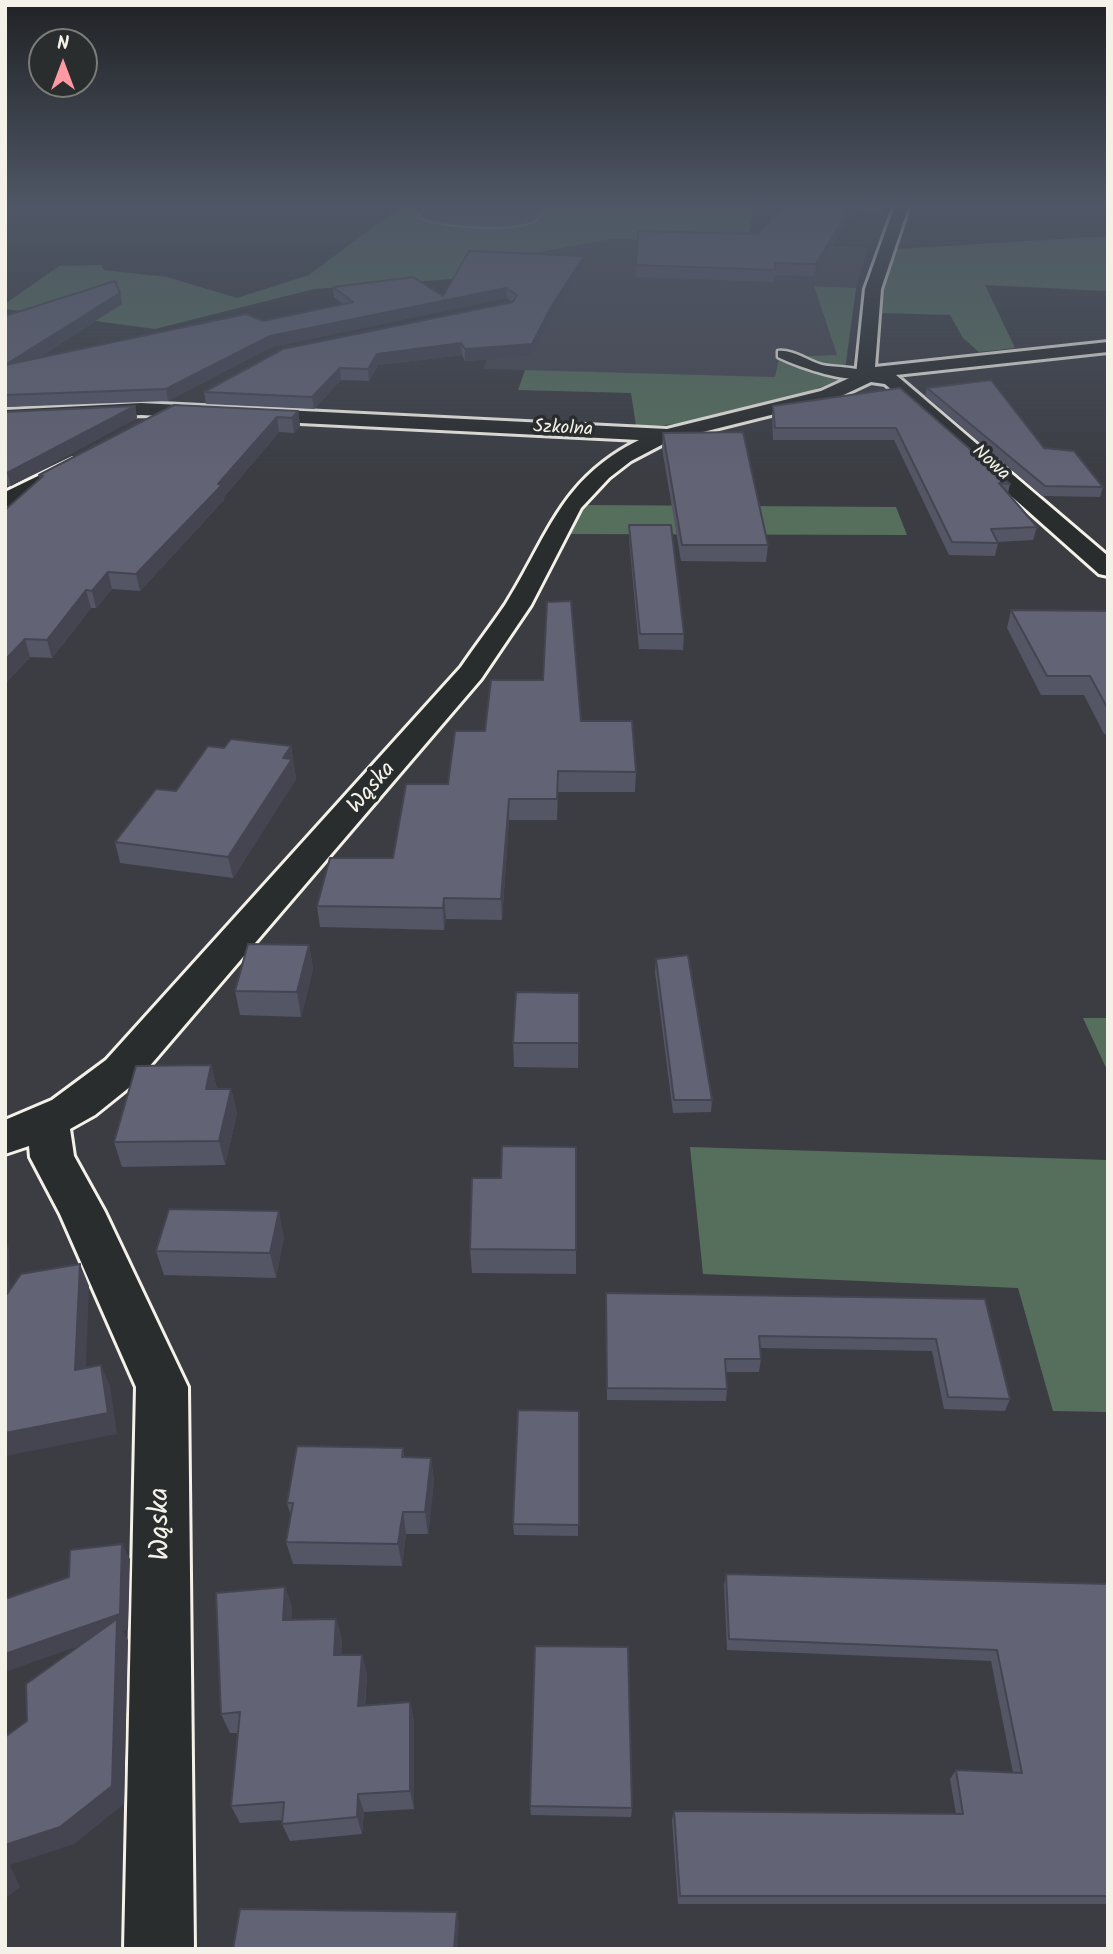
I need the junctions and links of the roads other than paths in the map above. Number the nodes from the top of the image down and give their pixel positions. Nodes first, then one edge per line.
1 (872, 296) edge
2 (1108, 347) edge
3 (783, 354) dead end
4 (865, 374) junction
5 (208, 390) edge
6 (171, 410) junction
7 (5, 416) edge
8 (138, 429) edge
9 (667, 435) junction
10 (95, 454) edge
11 (5, 501) edge
12 (1108, 569) edge
13 (27, 1130) edge
14 (159, 1949) edge

1 - 4 street
2 - 4 street, Szkolna
3 - 4 lane
4 - 9 street, Szkolna
4 - 12 street, Nowa
5 - 6 street
6 - 7 street, Szkolna
6 - 8 street
6 - 9 street, Szkolna
9 - 13 street, Wąska
10 - 11 street
13 - 14 street, Wąska

